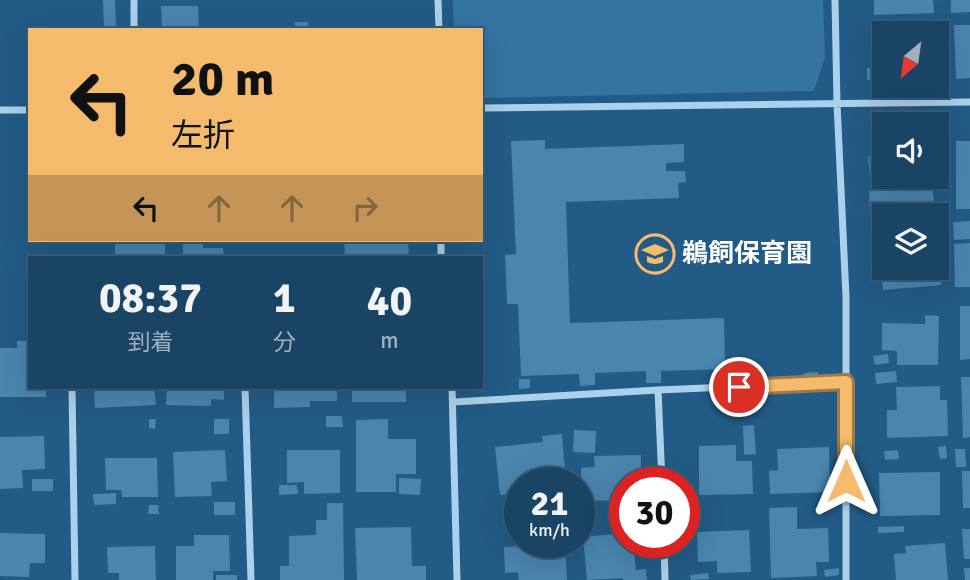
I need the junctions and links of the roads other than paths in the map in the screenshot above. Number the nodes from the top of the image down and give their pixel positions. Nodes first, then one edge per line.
1 (134, 0) edge
2 (438, 0) edge
3 (835, 0) edge
4 (134, 28) edge
5 (439, 28) edge
6 (970, 102) edge
7 (837, 103) junction
8 (483, 108) edge
9 (0, 110) edge
10 (28, 110) edge
11 (846, 382) junction
12 (72, 389) edge
13 (245, 389) edge
14 (452, 389) edge
15 (658, 390) junction
16 (454, 402) junction
17 (661, 467) edge
18 (664, 558) edge
19 (75, 580) edge
20 (251, 580) edge
21 (457, 580) edge
22 (665, 580) edge
23 (846, 580) edge

1 - 4 street
2 - 5 street
3 - 7 street
6 - 7 street
7 - 8 street
7 - 11 street
9 - 10 street
11 - 15 street
11 - 23 street
12 - 19 street
13 - 20 street
14 - 16 street
15 - 16 street
15 - 17 street
16 - 21 street
18 - 22 street

